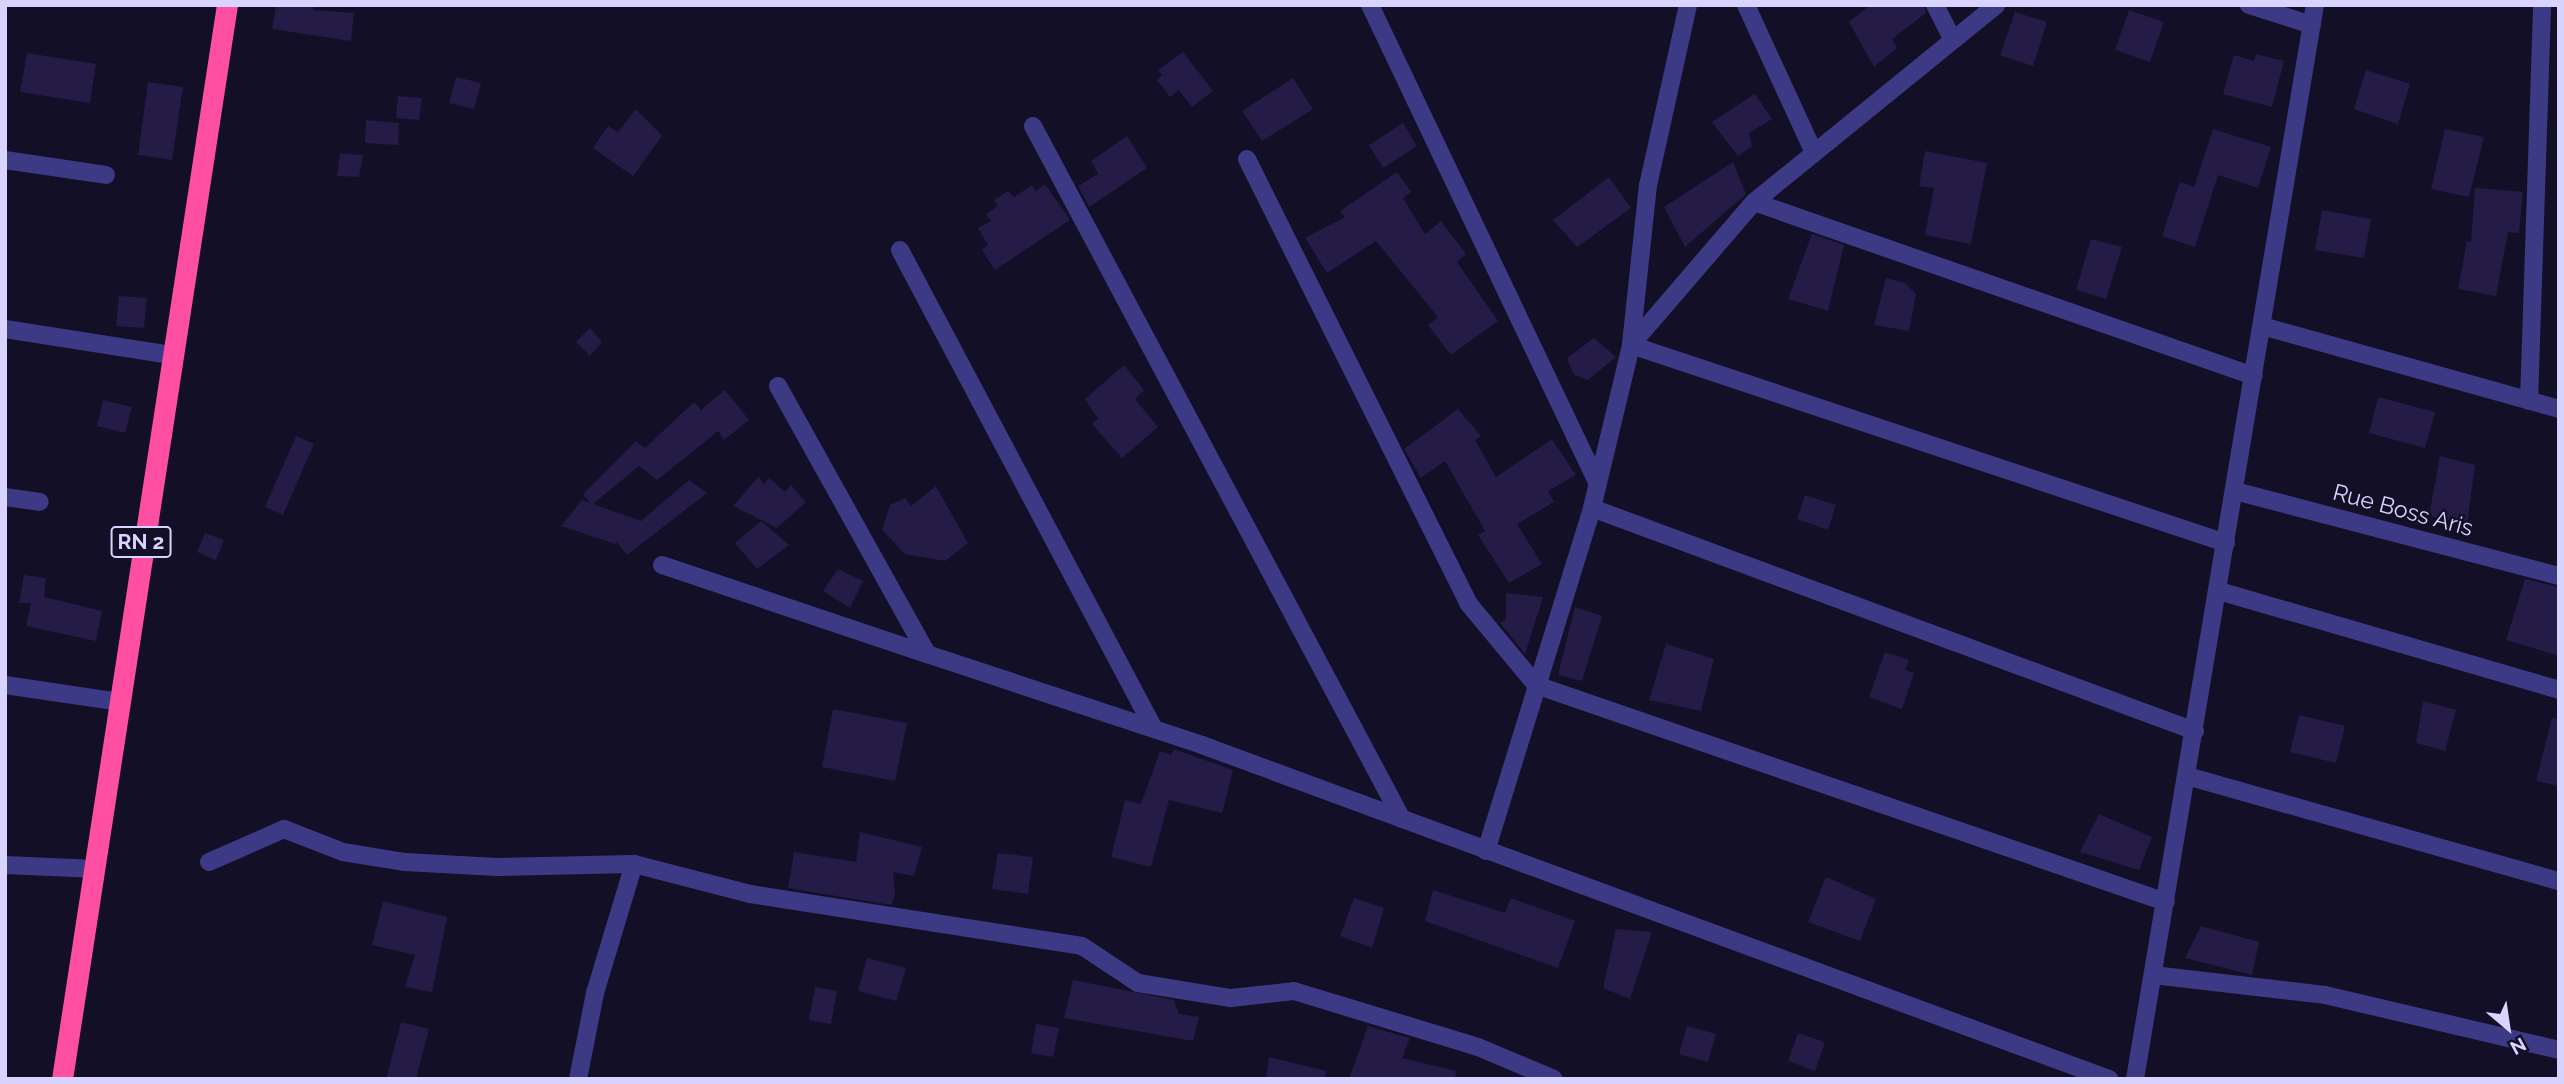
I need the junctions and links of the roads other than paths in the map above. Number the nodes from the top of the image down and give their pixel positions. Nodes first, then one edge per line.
1 (227, 5) edge
2 (1370, 5) edge
3 (1688, 5) edge
4 (1746, 5) edge
5 (1935, 5) edge
6 (1996, 5) edge
7 (2249, 5) edge
8 (2315, 5) edge
9 (2542, 5) edge
10 (2312, 25) junction
11 (1953, 40) junction
12 (1033, 126) dead end
13 (1814, 153) junction
14 (1248, 159) dead end
15 (5, 160) edge
16 (106, 175) dead end
17 (1754, 202) junction
18 (900, 250) dead end
19 (2262, 326) junction
20 (5, 329) edge
21 (1631, 345) junction
22 (171, 355) junction
23 (2254, 376) junction
24 (778, 386) dead end
25 (2529, 401) junction
26 (2559, 409) edge
27 (1598, 484) junction
28 (2235, 491) junction
29 (5, 497) edge
30 (40, 502) dead end
31 (1592, 509) junction
32 (2226, 543) junction
33 (662, 565) dead end
34 (2559, 576) edge
35 (2218, 591) junction
36 (927, 654) junction
37 (5, 685) edge
38 (1536, 685) junction
39 (2559, 690) edge
40 (120, 702) junction
41 (1154, 729) junction
42 (2195, 732) junction
43 (2187, 776) junction
44 (1402, 820) junction
45 (1486, 851) junction
46 (209, 862) dead end
47 (634, 864) junction
48 (5, 865) edge
49 (96, 869) junction
50 (2559, 881) edge
51 (2166, 902) junction
52 (2153, 975) junction
53 (2559, 1049) edge
54 (62, 1079) edge
55 (578, 1079) edge
56 (1554, 1079) edge
57 (2109, 1079) edge
58 (2135, 1079) edge

1 - 22 highway, RN 2
2 - 27 street
3 - 21 street
4 - 13 street
5 - 11 street
6 - 11 street
7 - 10 street
8 - 10 street
9 - 25 street
10 - 19 street
11 - 13 street
12 - 44 street
13 - 17 street
14 - 38 street
15 - 16 street
17 - 21 street
17 - 23 street
18 - 41 street
19 - 23 street
19 - 25 street
20 - 22 street
21 - 27 street
21 - 32 street
22 - 40 highway, RN 2
23 - 28 street
24 - 36 street
25 - 26 street
27 - 31 street
28 - 32 street
28 - 34 street, Rue Boss Aris
29 - 30 street
31 - 38 street
31 - 42 street
32 - 35 street
33 - 36 street
35 - 39 street
35 - 42 street
36 - 41 street
37 - 40 street
38 - 45 street
38 - 51 street
40 - 49 highway, RN 2
41 - 44 street
42 - 43 street
43 - 50 street
43 - 51 street
44 - 45 street
45 - 57 street
46 - 47 street
47 - 55 street
47 - 56 street
48 - 49 street
49 - 54 highway, RN 2
51 - 52 street
52 - 53 street
52 - 58 street

